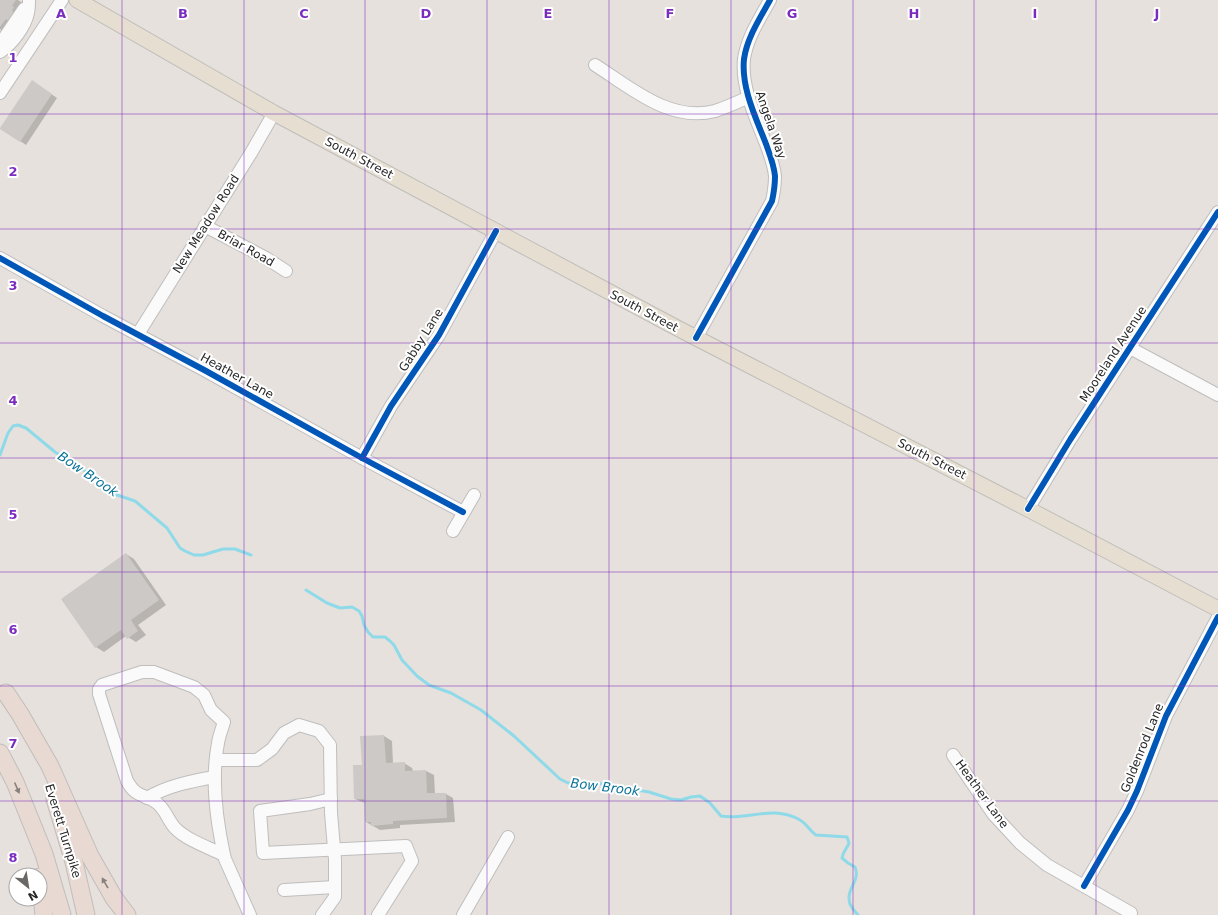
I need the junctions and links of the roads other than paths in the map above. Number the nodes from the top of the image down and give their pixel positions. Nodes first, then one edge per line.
1 (23, 0) edge
2 (29, 0) edge
3 (62, 0) edge
4 (78, 0) edge
5 (770, 0) edge
6 (0, 32) edge
7 (0, 44) edge
8 (0, 52) edge
9 (595, 64) dead end
10 (0, 94) edge
11 (749, 97) junction
12 (274, 113) junction
13 (1218, 212) edge
14 (205, 226) junction
15 (496, 232) junction
16 (0, 258) edge
17 (286, 271) dead end
18 (138, 334) junction
19 (696, 338) junction
20 (1130, 348) junction
21 (1218, 395) edge
22 (362, 458) junction
23 (474, 495) dead end
24 (1028, 509) junction
25 (464, 512) junction
26 (453, 531) dead end
27 (1218, 608) edge
28 (1218, 617) edge
29 (3, 689) edge
30 (0, 753) edge
31 (953, 755) dead end
32 (216, 760) junction
33 (215, 777) junction
34 (146, 798) junction
35 (330, 799) junction
36 (25, 806) junction
37 (508, 837) dead end
38 (334, 849) junction
39 (224, 855) junction
40 (39, 867) edge
41 (1084, 886) junction
42 (335, 887) junction
43 (284, 890) dead end
44 (1131, 913) dead end
45 (62, 915) edge
46 (86, 915) edge
47 (127, 915) edge
48 (250, 915) edge
49 (322, 915) edge
50 (378, 915) edge
51 (463, 915) edge

1 - 6 street
2 - 7 street
2 - 8 street
3 - 10 street
4 - 12 main road, South Street
5 - 11 street, Angela Way
9 - 11 street
11 - 19 street, Angela Way
12 - 14 street, New Meadow Road
12 - 15 main road, South Street
13 - 20 street, Mooreland Avenue
14 - 17 street, Briar Road
14 - 18 street, New Meadow Road
15 - 19 main road, South Street
15 - 22 street, Gabby Lane
16 - 18 street, Heather Lane
18 - 22 street, Heather Lane
19 - 24 main road, South Street
20 - 21 street
20 - 24 street, Mooreland Avenue
22 - 25 street, Heather Lane
23 - 25 street
24 - 27 main road, South Street
25 - 26 street
28 - 41 street, Goldenrod Lane
29 - 46 highway, Everett Turnpike
47 -> 29 highway
30 -> 36 highway, Everett Turnpike
31 - 41 street, Heather Lane
32 - 33 street
32 - 34 street
32 - 35 street
33 - 34 street
33 - 39 street
34 - 39 street
35 - 38 street
35 - 38 street
36 - 40 highway
36 - 45 highway, Everett Turnpike
37 - 51 street
38 - 42 street
38 - 50 street
39 - 48 street
41 - 44 street, Heather Lane
42 - 43 street
42 - 49 street

